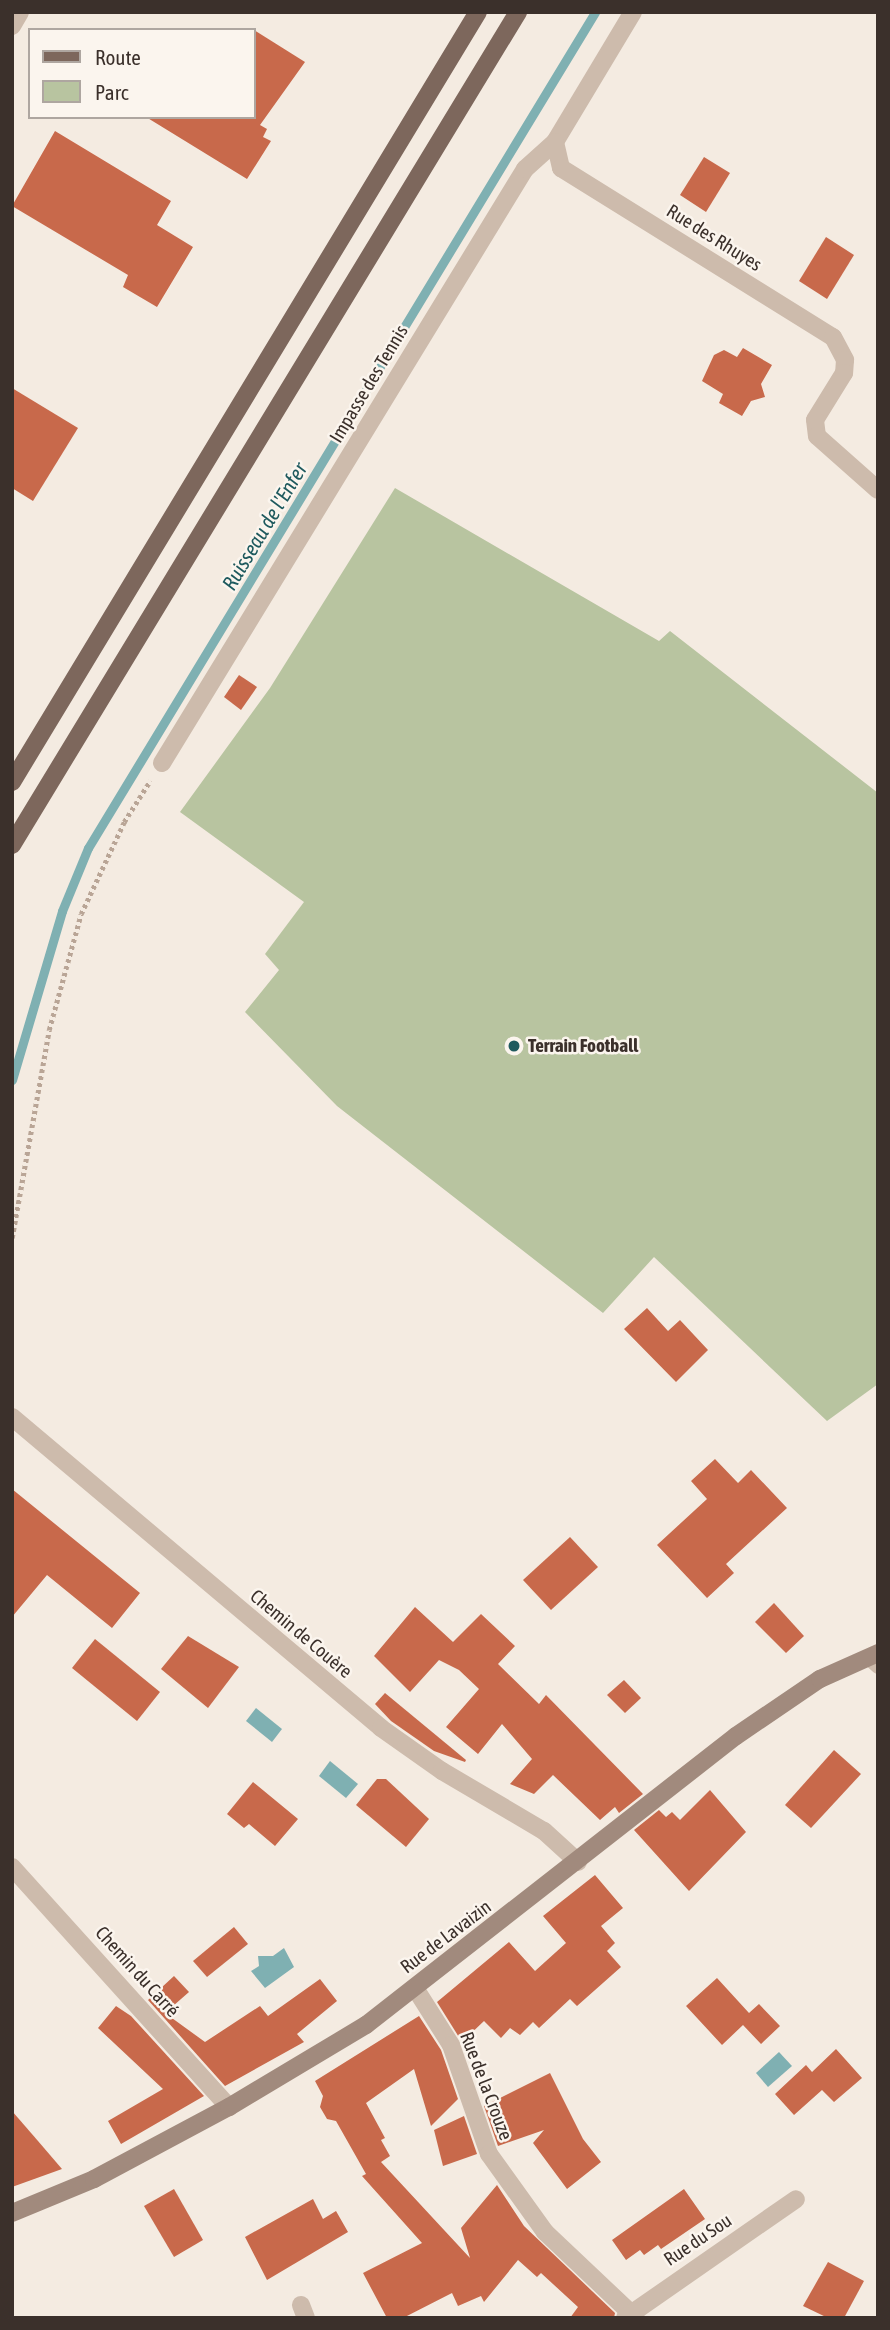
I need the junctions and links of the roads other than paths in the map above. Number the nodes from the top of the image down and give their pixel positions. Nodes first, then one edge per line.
1 (20, 12) edge
2 (478, 12) edge
3 (518, 12) edge
4 (633, 12) edge
5 (12, 26) edge
6 (555, 142) junction
7 (878, 490) edge
8 (162, 763) road end
9 (12, 782) edge
10 (12, 845) edge
11 (12, 1417) edge
12 (874, 1659) edge
13 (578, 1862) junction
14 (12, 1867) edge
15 (415, 1988) junction
16 (229, 2107) junction
17 (796, 2199) dead end
18 (12, 2213) edge
19 (631, 2315) edge

1 - 5 street
2 - 9 main road
3 - 10 main road
4 - 6 street
6 - 7 street, Rue des Rhuyes
6 - 8 street, Impasse des Tennis
11 - 13 street, Chemin de Couère
12 - 13 main road, Rue de Lavaizin
13 - 15 main road, Rue de Lavaizin
14 - 16 street, Chemin du Carré
15 - 16 main road, Rue de Lavaizin
15 - 19 street, Rue de la Crouze
16 - 18 main road, Rue de Lavaizin
17 - 19 street, Rue du Sou

